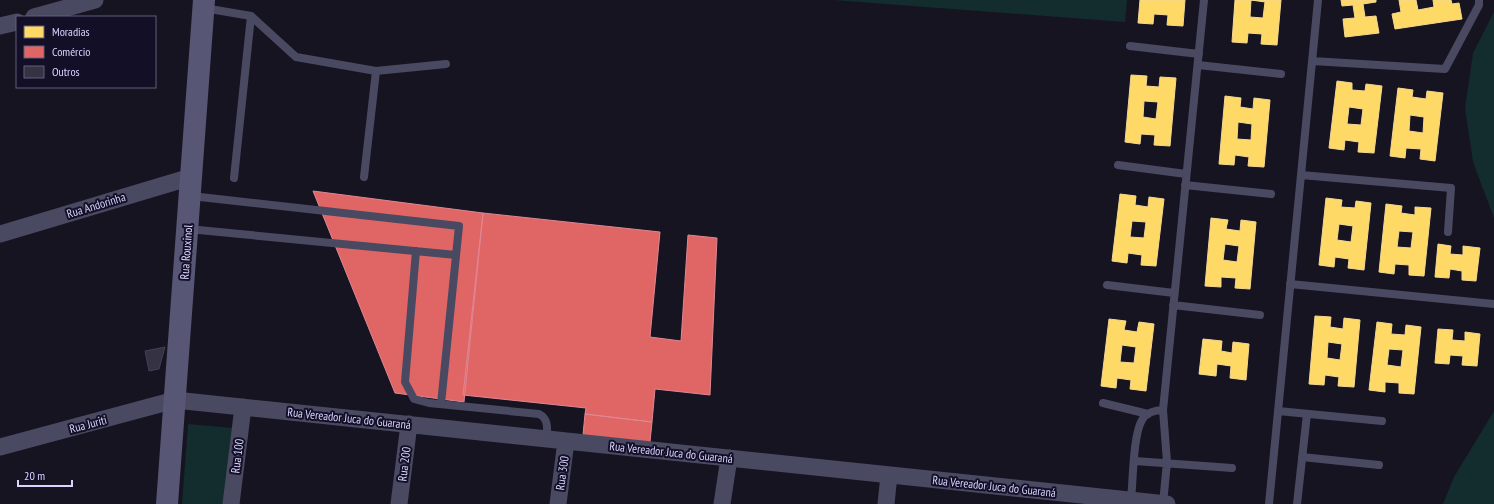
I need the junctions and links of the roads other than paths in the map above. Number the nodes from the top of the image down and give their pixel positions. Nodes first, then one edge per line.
1 (95, 0) edge
2 (1204, 0) edge
3 (1318, 0) edge
4 (1479, 0) edge
5 (204, 4) edge
6 (38, 16) edge
7 (251, 16) junction
8 (16, 22) edge
9 (0, 26) edge
10 (1130, 46) dead end
11 (1199, 54) junction
12 (1312, 61) junction
13 (446, 64) dead end
14 (1198, 65) junction
15 (376, 71) junction
16 (1281, 74) dead end
17 (1118, 166) dead end
18 (1186, 174) junction
19 (1301, 175) junction
20 (364, 177) dead end
21 (234, 178) dead end
22 (1185, 185) junction
23 (191, 186) junction
24 (1271, 194) dead end
25 (188, 229) junction
26 (1448, 232) dead end
27 (0, 234) edge
28 (416, 251) junction
29 (456, 255) junction
30 (1290, 284) junction
31 (1107, 285) dead end
32 (1174, 293) junction
33 (1494, 304) edge
34 (1173, 305) junction
35 (1260, 314) dead end
36 (175, 400) junction
37 (1103, 403) dead end
38 (441, 404) junction
39 (243, 407) junction
40 (1163, 410) junction
41 (1278, 411) junction
42 (1148, 414) junction
43 (1307, 414) junction
44 (1382, 421) dead end
45 (409, 424) junction
46 (547, 439) junction
47 (566, 441) junction
48 (0, 447) edge
49 (729, 458) junction
50 (1302, 458) junction
51 (1135, 461) junction
52 (1167, 462) junction
53 (1379, 465) dead end
54 (1232, 468) dead end
55 (889, 475) junction
56 (1047, 498) edge
57 (1131, 500) junction
58 (167, 504) edge
59 (231, 504) edge
60 (398, 504) edge
61 (558, 504) edge
62 (722, 504) edge
63 (886, 504) edge
64 (1163, 504) edge
65 (1167, 504) edge
66 (1269, 504) edge
67 (1297, 504) edge

1 - 6 street
2 - 11 lane
3 - 12 lane
4 - 12 lane
5 - 7 lane
5 - 23 street, Rua Rouxinol
7 - 15 lane
7 - 21 lane
8 - 9 street
10 - 11 lane
11 - 14 lane
12 - 19 lane
13 - 15 lane
14 - 16 lane
14 - 18 lane
15 - 20 lane
17 - 18 lane
18 - 22 lane
19 - 26 lane
19 - 30 lane
22 - 24 lane
22 - 32 lane
23 - 25 street, Rua Rouxinol
23 - 27 street, Rua Andorinha
23 - 29 lane
25 - 28 lane
25 - 36 street, Rua Rouxinol
28 - 29 lane
28 - 38 lane
29 - 38 lane
30 - 33 lane
30 - 41 lane
31 - 32 lane
32 - 34 lane
34 - 35 lane
34 - 40 lane
36 - 39 street, Rua Vereador Juca do Guaraná
36 - 48 street, Rua Juriti
36 - 58 street, Rua Rouxinol
37 - 42 lane
38 - 46 lane
39 - 45 street, Rua Vereador Juca do Guaraná
39 - 59 street, Rua 100
40 - 42 lane
40 - 52 lane
41 - 43 lane
41 - 66 lane
42 - 51 lane
43 - 44 lane
43 - 50 lane
45 - 46 street, Rua Vereador Juca do Guaraná
45 - 60 street, Rua 200
46 - 47 street, Rua Vereador Juca do Guaraná
47 - 49 street, Rua Vereador Juca do Guaraná
47 - 61 street, Rua 300
49 - 55 street, Rua Vereador Juca do Guaraná
49 - 62 street
50 - 53 lane
50 - 67 lane
51 - 52 lane
51 - 57 lane
52 - 54 lane
52 - 64 lane
55 - 56 street, Rua Vereador Juca do Guaraná
55 - 63 street
56 - 57 street, Rua Vereador Juca do Guaraná
57 - 64 street, Rua Vereador Juca do Guaraná
64 - 65 street, Rua Vereador Juca do Guaraná

